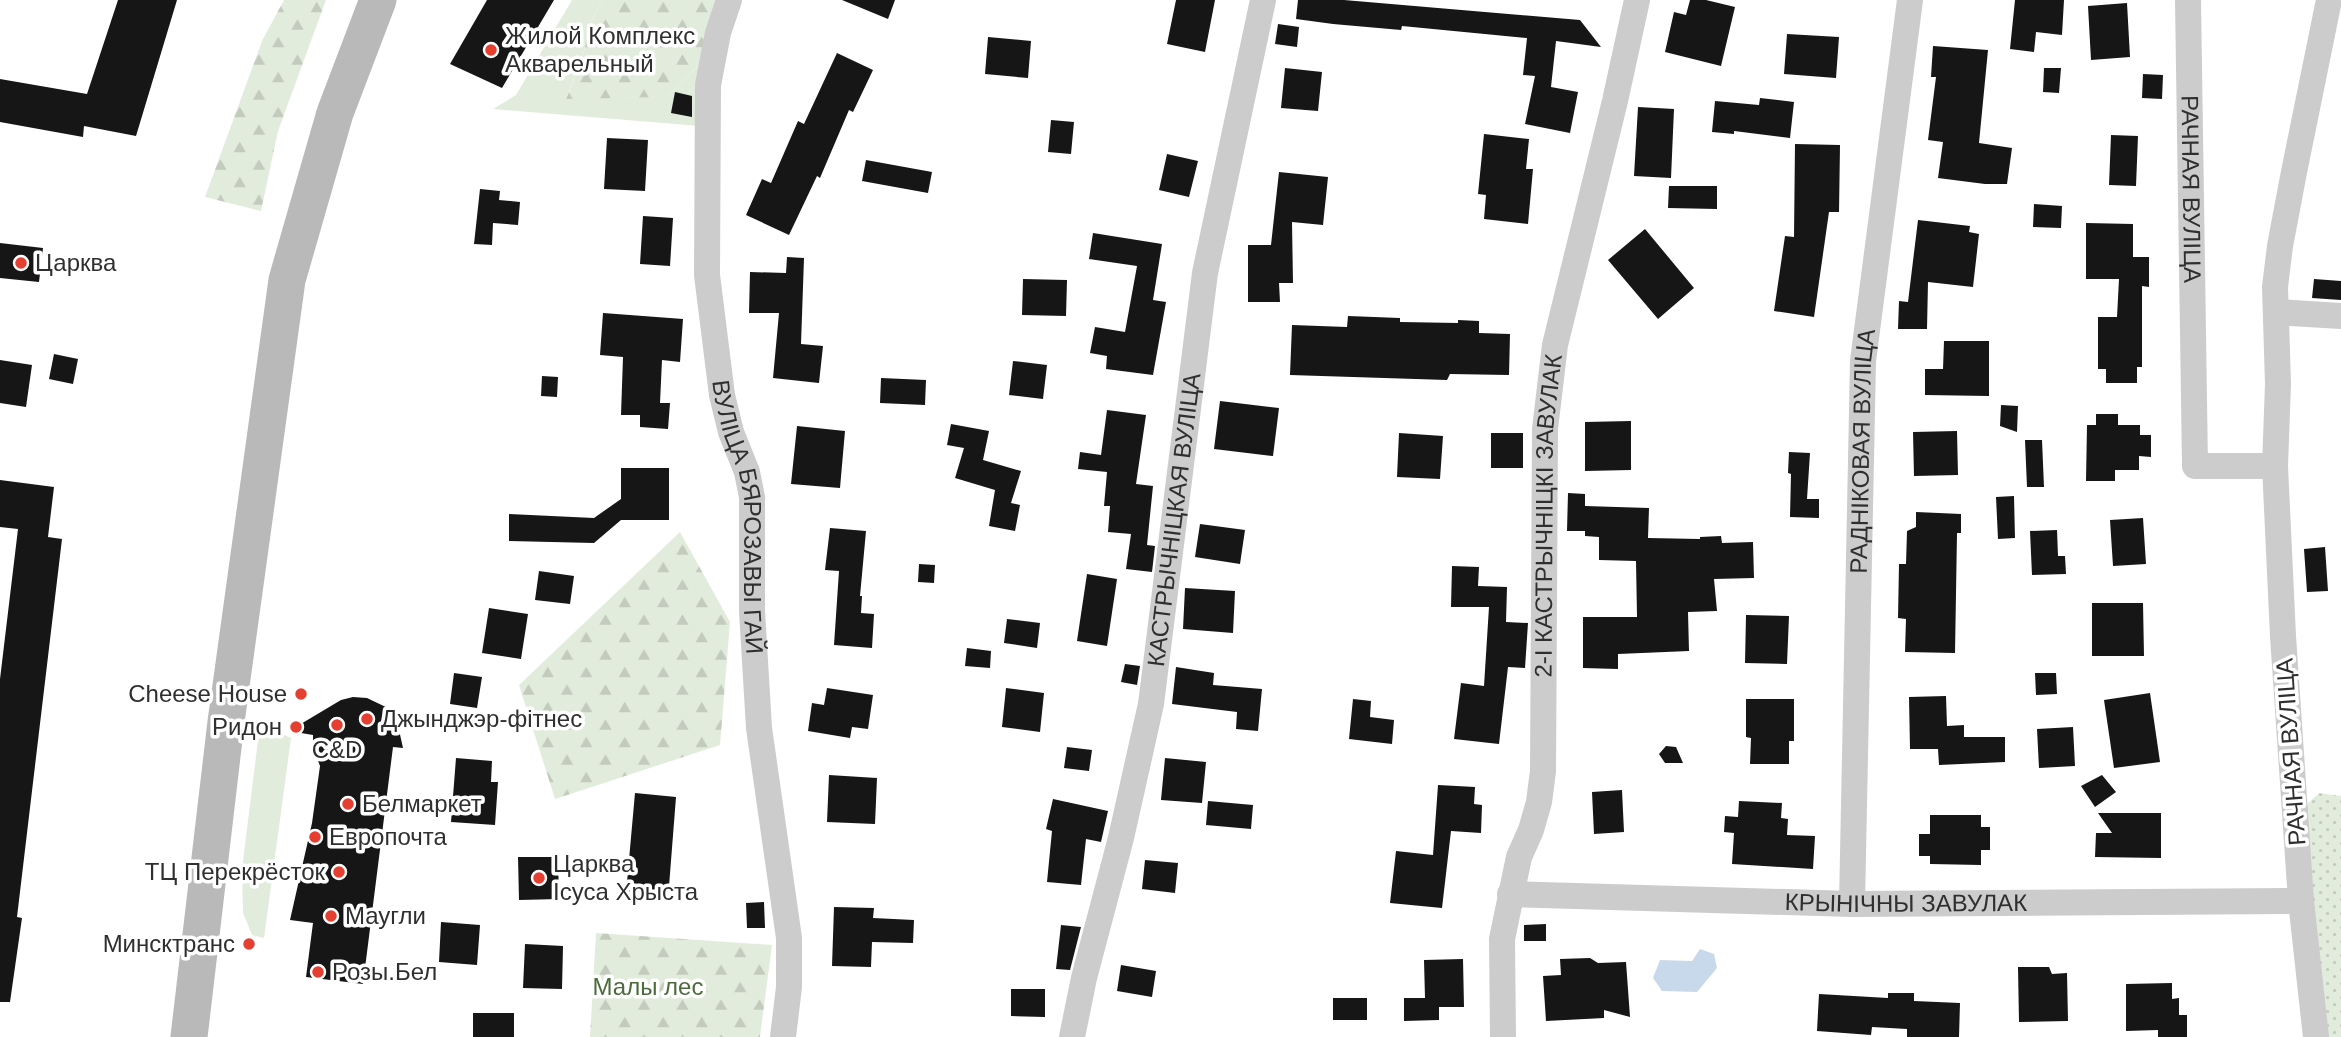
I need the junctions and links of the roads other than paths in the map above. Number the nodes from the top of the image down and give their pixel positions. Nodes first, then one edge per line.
1 (378, 0) edge
2 (729, 0) edge
3 (1264, 0) edge
4 (1637, 0) edge
5 (1910, 0) edge
6 (2188, 0) edge
7 (2329, 0) edge
8 (2276, 312) junction
9 (2341, 316) edge
10 (2275, 466) junction
11 (1510, 894) junction
12 (2301, 901) junction
13 (1852, 904) junction
14 (189, 1037) edge
15 (783, 1037) edge
16 (1072, 1037) edge
17 (1503, 1037) edge
18 (2316, 1037) edge

1 - 14 main road
2 - 15 street, ВУЛІЦА БЯРОЗАВЫ ГАЙ
3 - 16 street, КАСТРЫЧНІЦКАЯ ВУЛІЦА
4 - 11 street, 2-І КАСТРЫЧНІЦКІ ЗАВУЛАК
5 - 13 street, РАДНІКОВАЯ ВУЛІЦА
6 - 10 street, РАЧНАЯ ВУЛІЦА
7 - 8 street, РАЧНАЯ ВУЛІЦА
8 - 9 street
8 - 10 street, РАЧНАЯ ВУЛІЦА
10 - 12 street, РАЧНАЯ ВУЛІЦА
11 - 13 street, КРЫНІЧНЫ ЗАВУЛАК
11 - 17 street, 2-І КАСТРЫЧНІЦКІ ЗАВУЛАК
12 - 13 street, КРЫНІЧНЫ ЗАВУЛАК
12 - 18 street, РАЧНАЯ ВУЛІЦА

